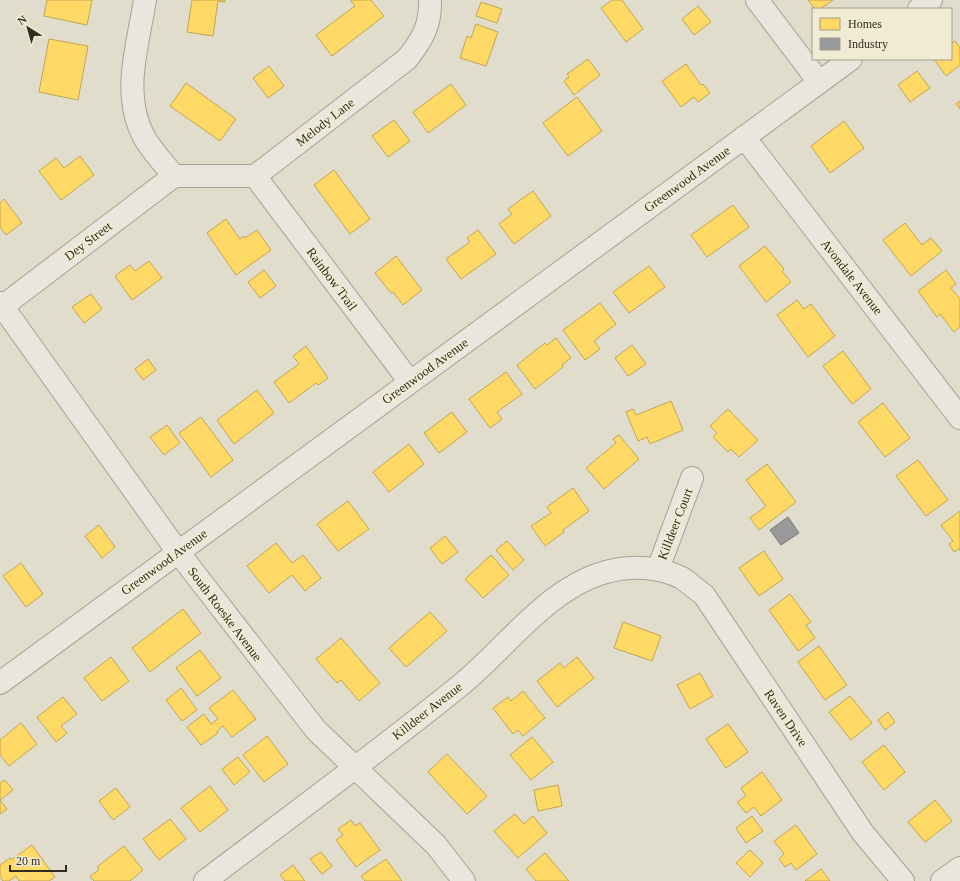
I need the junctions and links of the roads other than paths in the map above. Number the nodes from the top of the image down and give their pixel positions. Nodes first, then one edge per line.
1 (145, 0) edge
2 (430, 0) edge
3 (756, 0) edge
4 (931, 0) edge
5 (920, 8) edge
6 (850, 60) edge
7 (819, 82) junction
8 (744, 137) junction
9 (174, 176) junction
10 (255, 176) junction
11 (1, 304) edge
12 (410, 382) junction
13 (960, 418) edge
14 (692, 478) dead end
15 (178, 552) junction
16 (658, 569) junction
17 (0, 682) edge
18 (355, 767) junction
19 (960, 868) edge
20 (205, 881) edge
21 (464, 881) edge
22 (903, 881) edge
23 (942, 881) edge

1 - 9 street
2 - 10 street, Melody Lane
3 - 7 street
4 - 5 street
6 - 7 street, Greenwood Avenue
7 - 8 street, Greenwood Avenue
8 - 12 street, Greenwood Avenue
8 - 13 street, Avondale Avenue
9 - 10 street
9 - 11 street, Dey Street
10 - 12 street, Rainbow Trail
11 - 15 street, South Roeske Avenue
12 - 15 street, Greenwood Avenue
14 - 16 street, Killdeer Court
15 - 17 street, Greenwood Avenue
15 - 18 street, South Roeske Avenue
16 - 18 street, Killdeer Avenue
16 - 22 street, Raven Drive
18 - 20 street, Killdeer Avenue
18 - 21 street, South Roeske Avenue
19 - 23 street

